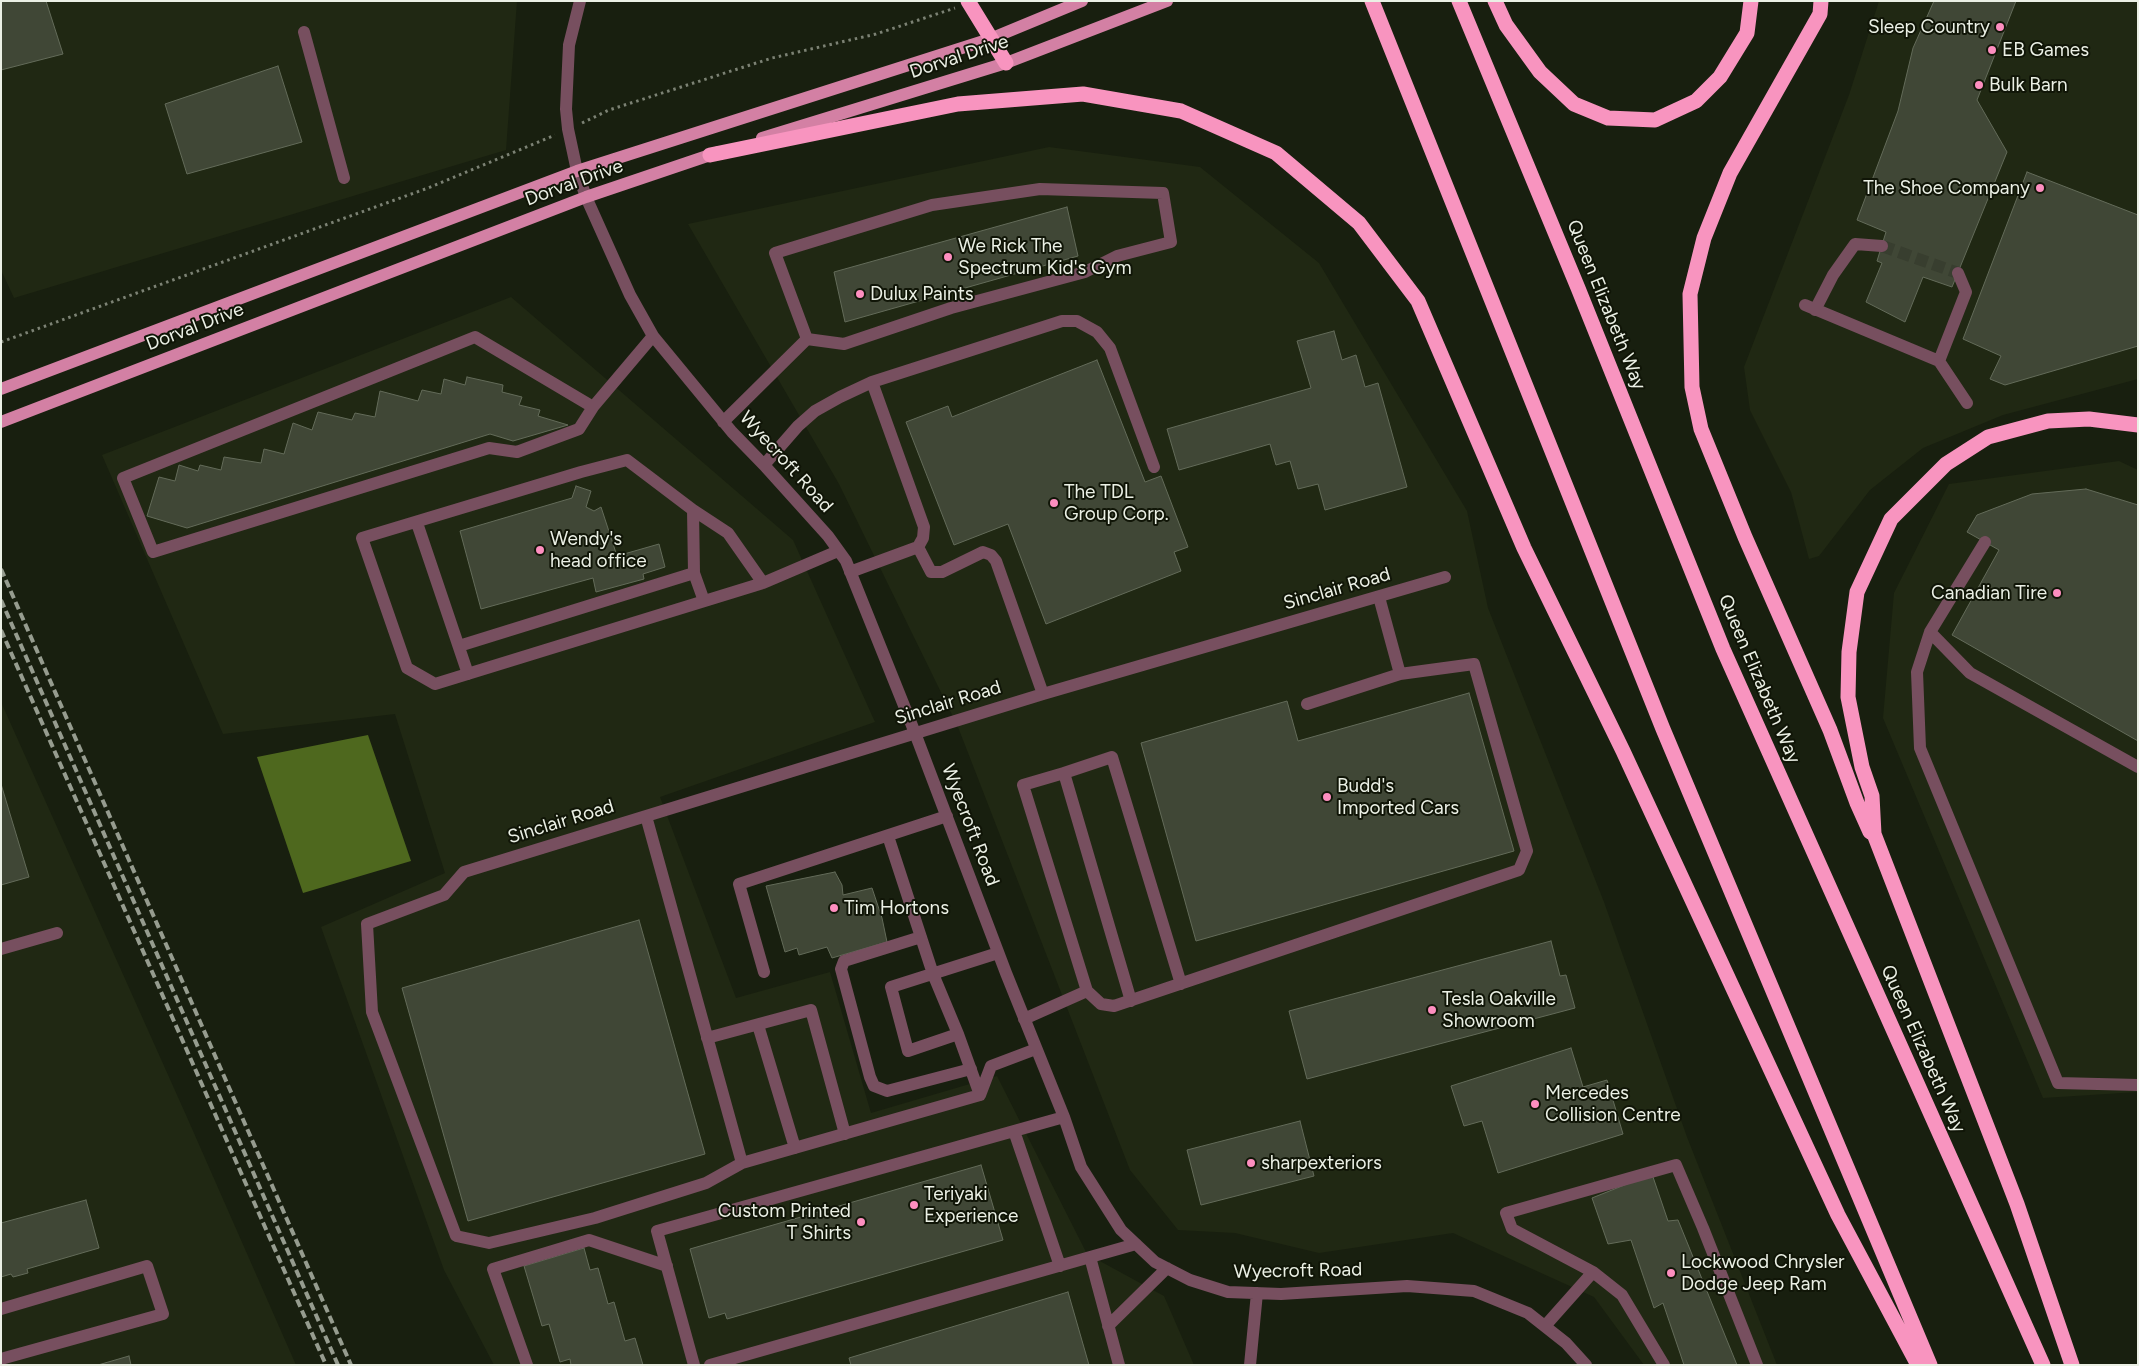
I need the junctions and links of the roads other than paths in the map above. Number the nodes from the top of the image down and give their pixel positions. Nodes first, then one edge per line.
1 (580, 1) edge
2 (1082, 1) edge
3 (1167, 1) edge
4 (1459, 1) edge
5 (1495, 1) edge
6 (1751, 1) edge
7 (1821, 1) edge
8 (969, 2) edge
9 (1372, 5) edge
10 (304, 32) dead end
11 (990, 39) junction
12 (1006, 63) junction
13 (710, 154) junction
14 (577, 171) junction
15 (344, 178) dead end
16 (586, 198) junction
17 (1882, 246) tunnel mouth
18 (1958, 273) dead end
19 (653, 336) junction
20 (806, 339) junction
21 (1939, 361) junction
22 (872, 382) junction
23 (1, 389) edge
24 (1967, 403) dead end
25 (593, 407) junction
26 (1, 422) edge
27 (723, 422) junction
28 (2138, 425) edge
29 (764, 465) junction
30 (1154, 468) dead end
31 (693, 510) junction
32 (416, 523) junction
33 (1985, 542) dead end
34 (918, 547) junction
35 (838, 551) junction
36 (850, 572) junction
37 (694, 573) junction
38 (1445, 577) dead end
39 (763, 583) junction
40 (1379, 597) junction
41 (704, 601) junction
42 (1930, 632) junction
43 (459, 646) junction
44 (468, 674) junction
45 (1400, 674) junction
46 (1043, 694) junction
47 (1307, 704) dead end
48 (915, 733) junction
49 (2138, 767) edge
50 (1064, 772) junction
51 (646, 816) junction
52 (947, 816) junction
53 (1874, 834) junction
54 (888, 836) junction
55 (57, 933) dead end
56 (921, 936) junction
57 (1, 949) edge
58 (998, 953) junction
59 (764, 972) dead end
60 (933, 974) junction
61 (1181, 984) junction
62 (1087, 991) junction
63 (1131, 1001) junction
64 (1024, 1018) junction
65 (758, 1025) junction
66 (958, 1034) junction
67 (707, 1038) junction
68 (1036, 1049) junction
69 (971, 1069) junction
70 (2138, 1085) edge
71 (980, 1095) junction
72 (1064, 1117) junction
73 (1014, 1131) junction
74 (845, 1134) junction
75 (795, 1148) junction
76 (742, 1163) junction
77 (1136, 1244) junction
78 (1090, 1257) junction
79 (667, 1266) junction
80 (1060, 1266) junction
81 (1167, 1268) junction
82 (1593, 1272) junction
83 (1257, 1293) junction
84 (1, 1309) edge
85 (1108, 1326) junction
86 (1545, 1326) junction
87 (1, 1360) edge
88 (527, 1365) edge
89 (694, 1365) edge
90 (710, 1365) edge
91 (1119, 1365) edge
92 (1250, 1365) edge
93 (1586, 1365) edge
94 (1664, 1365) edge
95 (1757, 1365) edge
96 (1918, 1365) edge
97 (1930, 1365) edge
98 (2043, 1365) edge
99 (2072, 1365) edge

1 - 14 street, Wyecroft Road
2 - 11 main road, Dorval Drive
3 - 12 main road, Dorval Drive
4 - 98 highway, Queen Elizabeth Way
5 - 6 highway
7 - 53 highway
8 - 11 highway
9 - 97 highway
10 - 15 street
11 - 12 highway
11 - 14 main road, Dorval Drive
12 - 13 main road, Dorval Drive
13 - 16 main road, Dorval Drive
13 - 96 highway
14 - 16 street, Wyecroft Road
14 - 23 main road, Dorval Drive
16 - 19 street, Wyecroft Road
16 - 26 main road, Dorval Drive
17 - 21 street
18 - 21 street
19 - 25 street
19 - 27 street, Wyecroft Road
20 - 20 street
20 - 27 street
21 - 24 street
22 - 29 street
22 - 30 street
22 - 34 street
25 - 25 street
27 - 29 street, Wyecroft Road
28 - 53 highway
29 - 35 street, Wyecroft Road
31 - 32 street
31 - 37 street
31 - 39 street
32 - 43 street
32 - 44 street
33 - 42 street
34 - 36 street
34 - 46 street
35 - 36 street, Wyecroft Road
35 - 39 street
36 - 48 street, Wyecroft Road
37 - 41 street
37 - 43 street
38 - 40 street, Sinclair Road
39 - 41 street
40 - 45 street
40 - 46 street, Sinclair Road
41 - 44 street
42 - 49 street
42 - 70 street
43 - 44 street
45 - 47 street
45 - 61 street
46 - 48 street, Sinclair Road
48 - 51 street, Sinclair Road
48 - 52 street, Wyecroft Road
50 - 61 street
50 - 62 street
50 - 63 street
51 - 67 street
51 - 76 street, Sinclair Road
52 - 54 street
52 - 58 street, Wyecroft Road
53 - 99 highway
54 - 56 street
54 - 59 street
55 - 57 street
56 - 60 street
56 - 69 street
58 - 60 street
58 - 64 street, Wyecroft Road
60 - 66 street
60 - 66 street
61 - 63 street
62 - 63 street
62 - 64 street
64 - 68 street, Wyecroft Road
65 - 67 street
65 - 74 street
65 - 75 street
66 - 69 street
67 - 76 street
68 - 71 street
68 - 72 street, Wyecroft Road
69 - 71 street
71 - 74 street
72 - 73 street
72 - 77 street, Wyecroft Road
73 - 79 street
73 - 80 street
74 - 75 street
75 - 76 street
77 - 78 street
77 - 81 street, Wyecroft Road
78 - 80 street
78 - 85 street
79 - 88 street
79 - 89 street
80 - 90 street
81 - 83 street, Wyecroft Road
81 - 85 street
82 - 86 street
82 - 94 street
82 - 95 street
83 - 86 street, Wyecroft Road
83 - 92 street
84 - 87 street
85 - 91 street
86 - 93 street, Wyecroft Road

